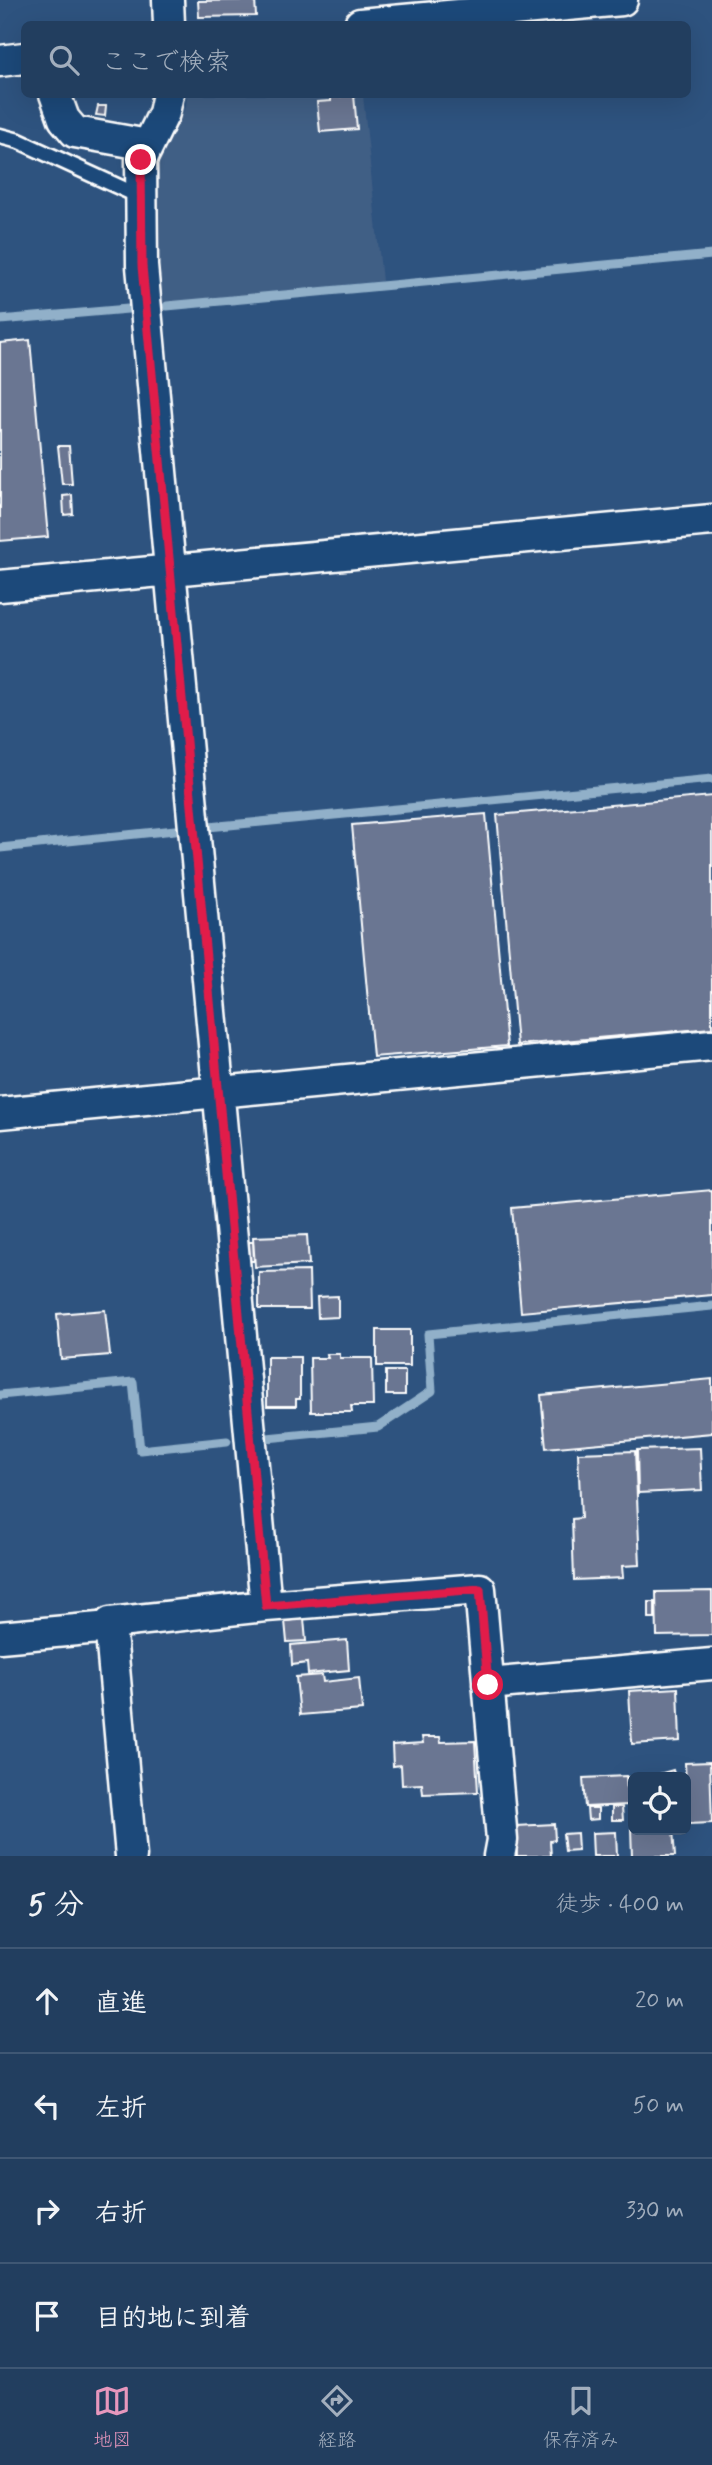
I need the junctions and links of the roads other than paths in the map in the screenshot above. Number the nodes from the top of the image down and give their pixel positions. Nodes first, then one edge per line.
1 (168, 0) edge
2 (622, 0) edge
3 (169, 21) edge
4 (393, 21) edge
5 (21, 58) edge
6 (0, 61) edge
7 (56, 98) edge
8 (167, 98) edge
9 (0, 136) edge
10 (148, 145) junction
11 (141, 197) junction
12 (712, 520) edge
13 (169, 572) junction
14 (0, 586) edge
15 (712, 1045) edge
16 (218, 1093) junction
17 (0, 1113) edge
18 (266, 1606) junction
19 (110, 1627) junction
20 (0, 1637) edge
21 (712, 1664) edge
22 (488, 1685) junction
23 (131, 1856) edge
24 (499, 1856) edge

1 - 3 street
2 - 4 street
5 - 6 street
7 - 10 street
8 - 10 street
9 - 11 lane
10 - 11 street
11 - 13 street
12 - 13 street
13 - 14 street
13 - 16 street
15 - 16 street
16 - 17 street
16 - 18 street
18 - 19 street
18 - 22 street
19 - 20 street
19 - 23 street
21 - 22 street
22 - 24 street

